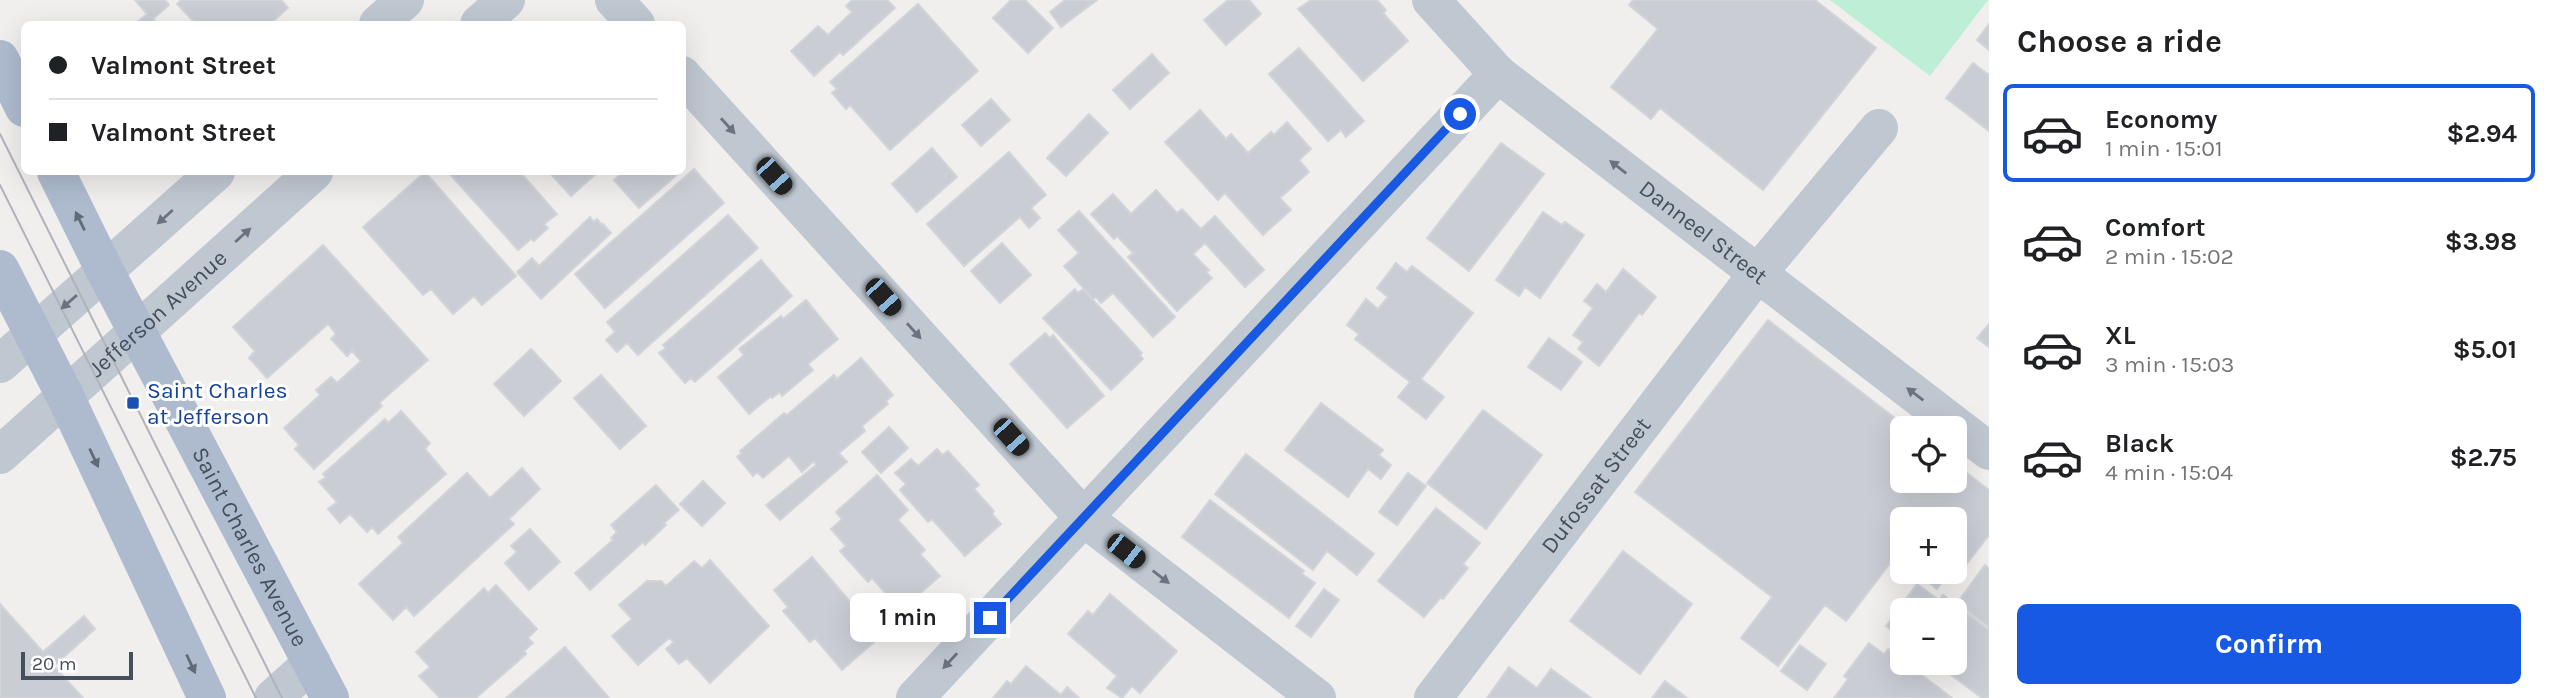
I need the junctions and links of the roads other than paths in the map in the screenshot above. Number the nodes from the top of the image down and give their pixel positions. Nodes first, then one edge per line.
1 (405, 0) edge
2 (506, 0) edge
3 (614, 0) edge
4 (1431, 0) edge
5 (381, 21) edge
6 (482, 21) edge
7 (633, 21) edge
8 (0, 59) edge
9 (1498, 74) junction
10 (686, 79) edge
11 (21, 102) edge
12 (1879, 128) dead end
13 (57, 175) edge
14 (213, 175) edge
15 (311, 175) edge
16 (0, 269) edge
17 (105, 271) junction
18 (1757, 274) junction
19 (137, 329) junction
20 (34, 334) junction
21 (0, 364) edge
22 (65, 396) junction
23 (1989, 451) edge
24 (0, 455) edge
25 (1084, 518) junction
26 (312, 663) junction
27 (207, 698) edge
28 (273, 698) edge
29 (330, 698) edge
30 (915, 698) edge
31 (1317, 698) edge
32 (1433, 698) edge

1 - 5 street
2 - 6 street
3 - 7 street
4 - 9 street, Danneel Street
8 - 11 main road
18 -> 9 street, Danneel Street
9 - 25 street
10 -> 25 street
12 - 18 street, Dufossat Street
17 -> 13 main road, Saint Charles Avenue
14 -> 17 street
19 -> 15 street, Jefferson Avenue
16 - 20 main road
17 - 19 main road, Saint Charles Avenue
17 -> 20 street
23 -> 18 street, Danneel Street
18 - 32 street, Dufossat Street
19 - 22 street, Jefferson Avenue
19 - 26 main road, Saint Charles Avenue
20 - 21 street
20 - 22 main road
22 - 24 street, Jefferson Avenue
22 -> 27 main road
25 -> 30 street
25 -> 31 street
26 - 28 street
26 - 29 main road, Saint Charles Avenue

